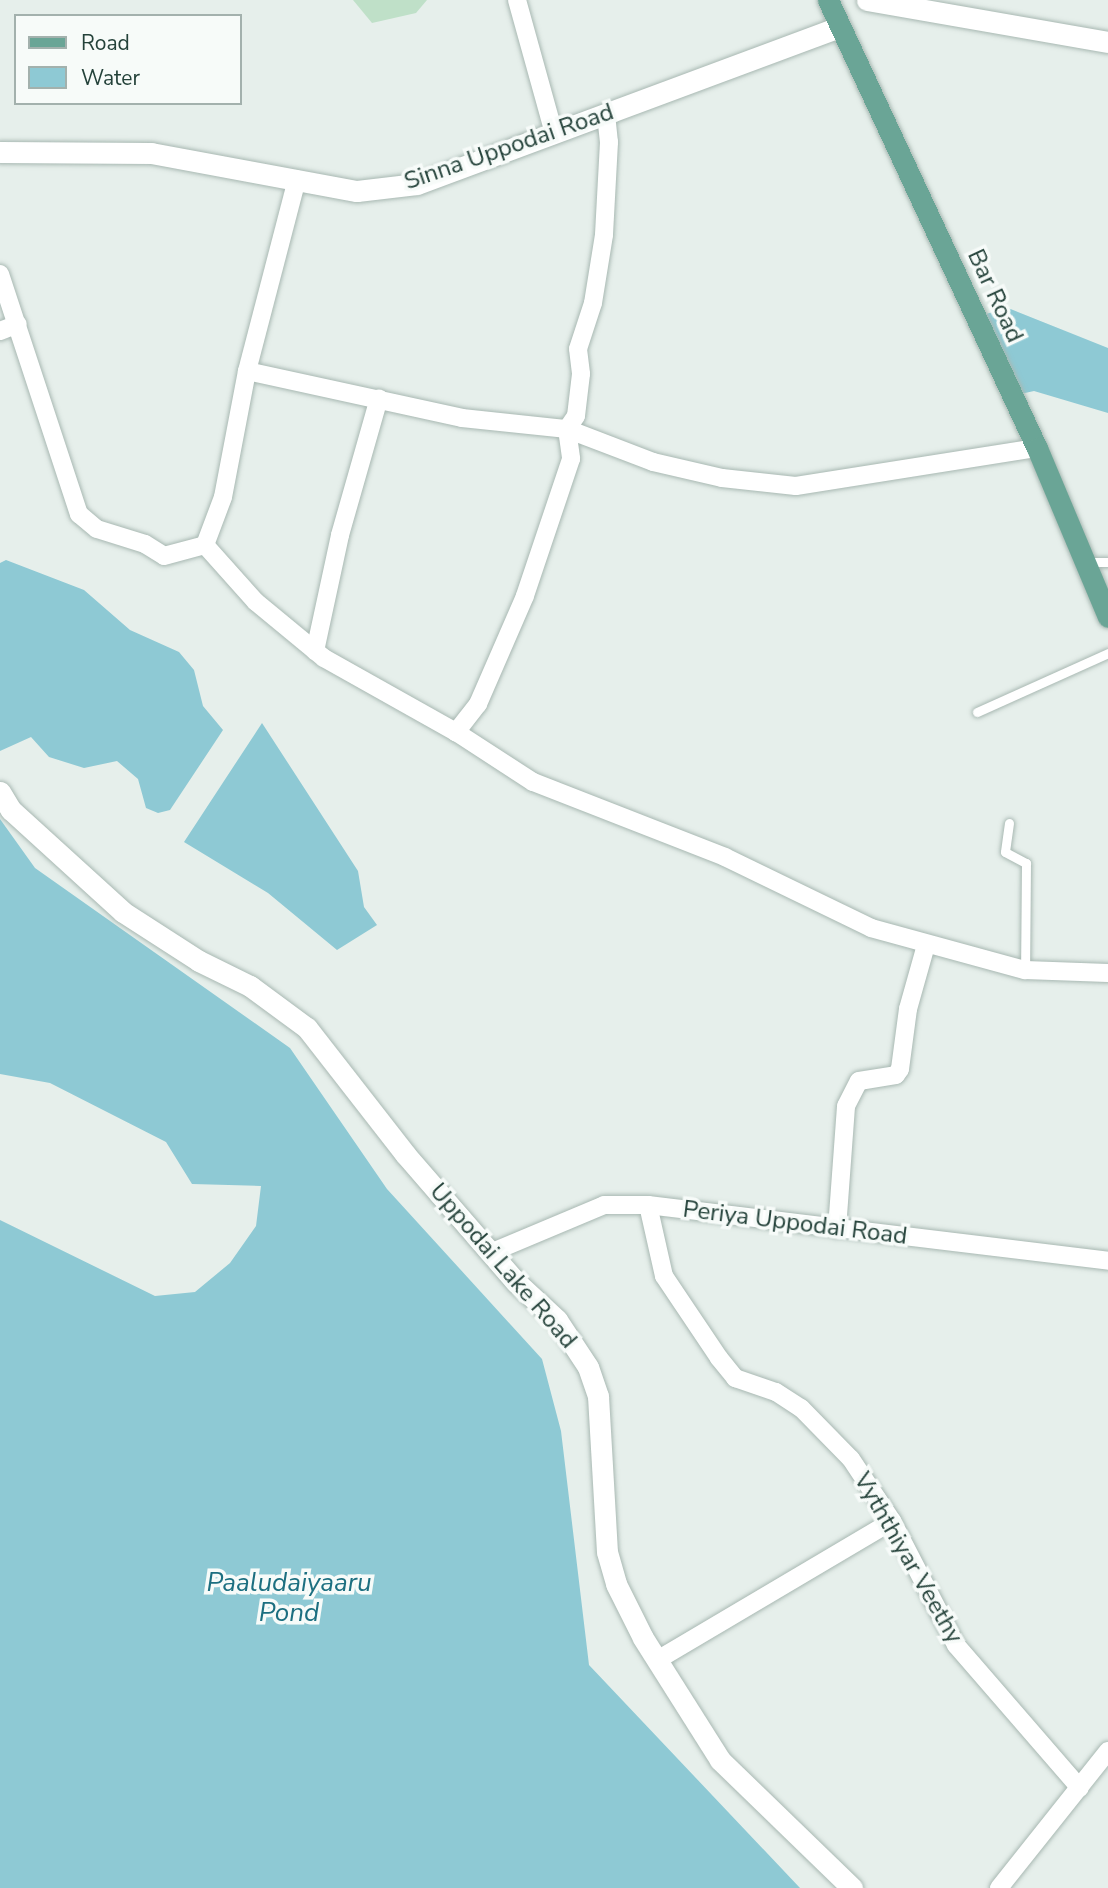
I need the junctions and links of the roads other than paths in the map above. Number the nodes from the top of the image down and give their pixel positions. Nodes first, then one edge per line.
1 (517, 0) edge
2 (828, 0) edge
3 (867, 0) edge
4 (840, 27) junction
5 (1108, 42) edge
6 (606, 114) junction
7 (553, 130) junction
8 (0, 152) edge
9 (297, 179) junction
10 (0, 274) edge
11 (18, 324) junction
12 (0, 331) edge
13 (247, 370) junction
14 (379, 398) junction
15 (567, 429) junction
16 (1037, 448) junction
17 (205, 545) junction
18 (1085, 562) junction
19 (1108, 562) edge
20 (1108, 617) edge
21 (315, 651) junction
22 (1108, 653) edge
23 (977, 712) dead end
24 (456, 732) junction
25 (0, 792) edge
26 (1009, 823) dead end
27 (926, 946) junction
28 (1025, 970) junction
29 (1108, 973) edge
30 (648, 1205) junction
31 (837, 1229) junction
32 (490, 1253) junction
33 (1108, 1261) edge
34 (892, 1521) junction
35 (659, 1659) junction
36 (1106, 1761) edge
37 (1080, 1788) junction
38 (852, 1888) edge
39 (999, 1888) edge

1 - 7 street
2 - 4 main road, Bar Road
3 - 5 street
4 - 6 street, Sinna Uppodai Road
4 - 16 main road, Bar Road
6 - 7 street, Sinna Uppodai Road
6 - 15 street
7 - 9 street, Sinna Uppodai Road
8 - 9 street, Sinna Uppodai Road
9 - 13 street
10 - 11 street
11 - 12 street
11 - 17 street
13 - 14 street
13 - 17 street
14 - 15 street
14 - 21 street
15 - 16 street
15 - 24 street
16 - 18 main road, Bar Road
17 - 21 street
18 - 19 lane
18 - 20 main road, Bar Road
21 - 24 street
22 - 23 lane
24 - 27 street
25 - 32 street, Uppodai Lake Road
26 - 28 lane
27 - 28 street
27 - 31 street
28 - 29 street
30 - 31 street, Periya Uppodai Road
30 - 32 street, Periya Uppodai Road
30 - 34 street, Vyththiyar Veethy
31 - 33 street, Periya Uppodai Road
32 - 35 street, Uppodai Lake Road
34 - 35 street
34 - 37 street, Vyththiyar Veethy
35 - 38 street, Uppodai Lake Road
36 - 37 street
37 - 39 street

